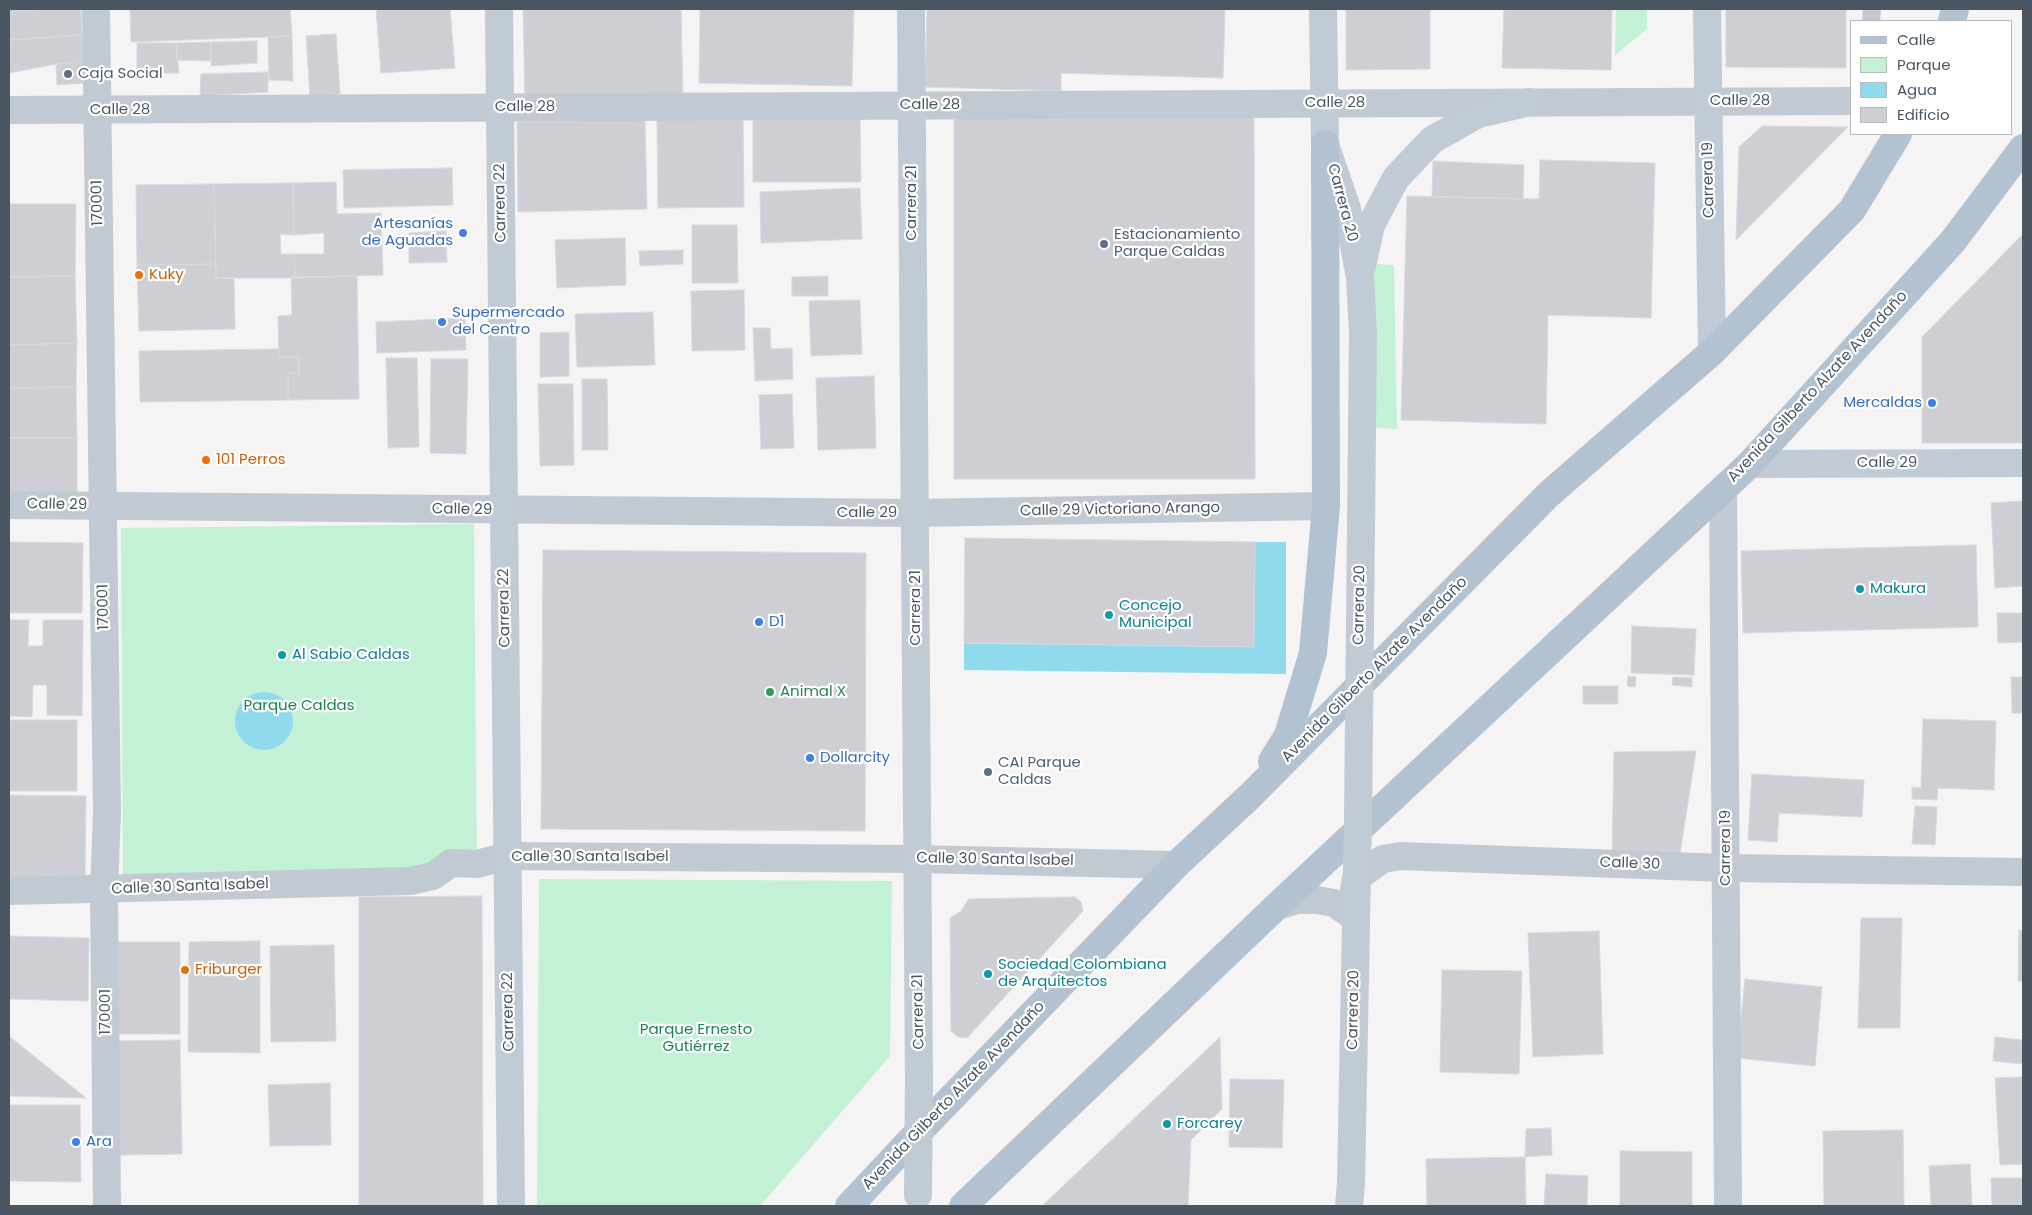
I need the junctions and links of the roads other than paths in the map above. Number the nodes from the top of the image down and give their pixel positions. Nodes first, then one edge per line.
1 (96, 9) edge
2 (499, 9) edge
3 (911, 9) edge
4 (1323, 9) edge
5 (1707, 9) edge
6 (1708, 101) junction
7 (1850, 101) edge
8 (1530, 102) junction
9 (1325, 103) junction
10 (911, 105) junction
11 (500, 107) junction
12 (9, 110) edge
13 (96, 110) junction
14 (1897, 135) edge
15 (1325, 144) junction
16 (2023, 148) edge
17 (1360, 277) junction
18 (1712, 352) junction
19 (2023, 463) edge
20 (1750, 464) junction
21 (1723, 489) junction
22 (9, 505) edge
23 (103, 506) junction
24 (1326, 506) junction
25 (504, 510) junction
26 (915, 513) junction
27 (1251, 795) junction
28 (507, 856) junction
29 (917, 859) junction
30 (1176, 865) junction
31 (1726, 868) junction
32 (2023, 872) edge
33 (104, 890) junction
34 (9, 892) edge
35 (1277, 906) junction
36 (1350, 914) junction
37 (1348, 1198) edge
38 (918, 1201) edge
39 (107, 1206) edge
40 (511, 1206) edge
41 (849, 1206) edge
42 (963, 1206) edge
43 (1728, 1206) edge

1 - 13 street, 170001
2 - 11 main road, Carrera 22
3 - 10 main road, Carrera 21
4 - 9 main road, Carrera 20
5 - 6 main road, Carrera 19
6 - 7 street, Calle 28
6 - 8 street, Calle 28
6 - 18 main road, Carrera 19
8 - 9 street, Calle 28
8 - 17 main road
9 - 10 street, Calle 28
9 - 15 main road, Carrera 20
10 - 11 street, Calle 28
10 - 26 main road, Carrera 21
11 - 13 street, Calle 28
11 - 25 main road, Carrera 22
12 - 13 street, Calle 28
13 - 23 street, 170001
14 - 18 main road, Avenida Gilberto Alzate Avendaño
15 - 17 main road, Carrera 20
15 - 24 main road
16 - 20 main road, Avenida Gilberto Alzate Avendaño
17 - 37 main road, Carrera 20, bridge
18 - 27 main road, Avenida Gilberto Alzate Avendaño
19 - 20 main road, Calle 29
20 - 21 main road, Avenida Gilberto Alzate Avendaño
21 - 31 street, Carrera 19
21 - 35 main road, Avenida Gilberto Alzate Avendaño
22 - 23 street, Calle 29
23 - 25 street, Calle 29
23 - 33 street, 170001
24 - 26 street, Calle 29 Victoriano Arango
24 - 27 main road
25 - 26 street, Calle 29
25 - 28 main road, Carrera 22
26 - 29 main road, Carrera 21
27 - 30 main road, Avenida Gilberto Alzate Avendaño
28 - 29 street, Calle 30 Santa Isabel
28 - 33 street, Calle 30 Santa Isabel
28 - 40 main road, Carrera 22
29 - 30 street, Calle 30 Santa Isabel
29 - 38 main road, Carrera 21, bridge
30 - 41 main road, Avenida Gilberto Alzate Avendaño
31 - 32 street, Calle 30
31 - 36 street, Calle 30
31 - 43 street, Carrera 19
33 - 34 street, Calle 30 Santa Isabel
33 - 39 street, 170001
35 - 36 street
35 - 42 main road, Avenida Gilberto Alzate Avendaño
36 - 37 street, Carrera 20

